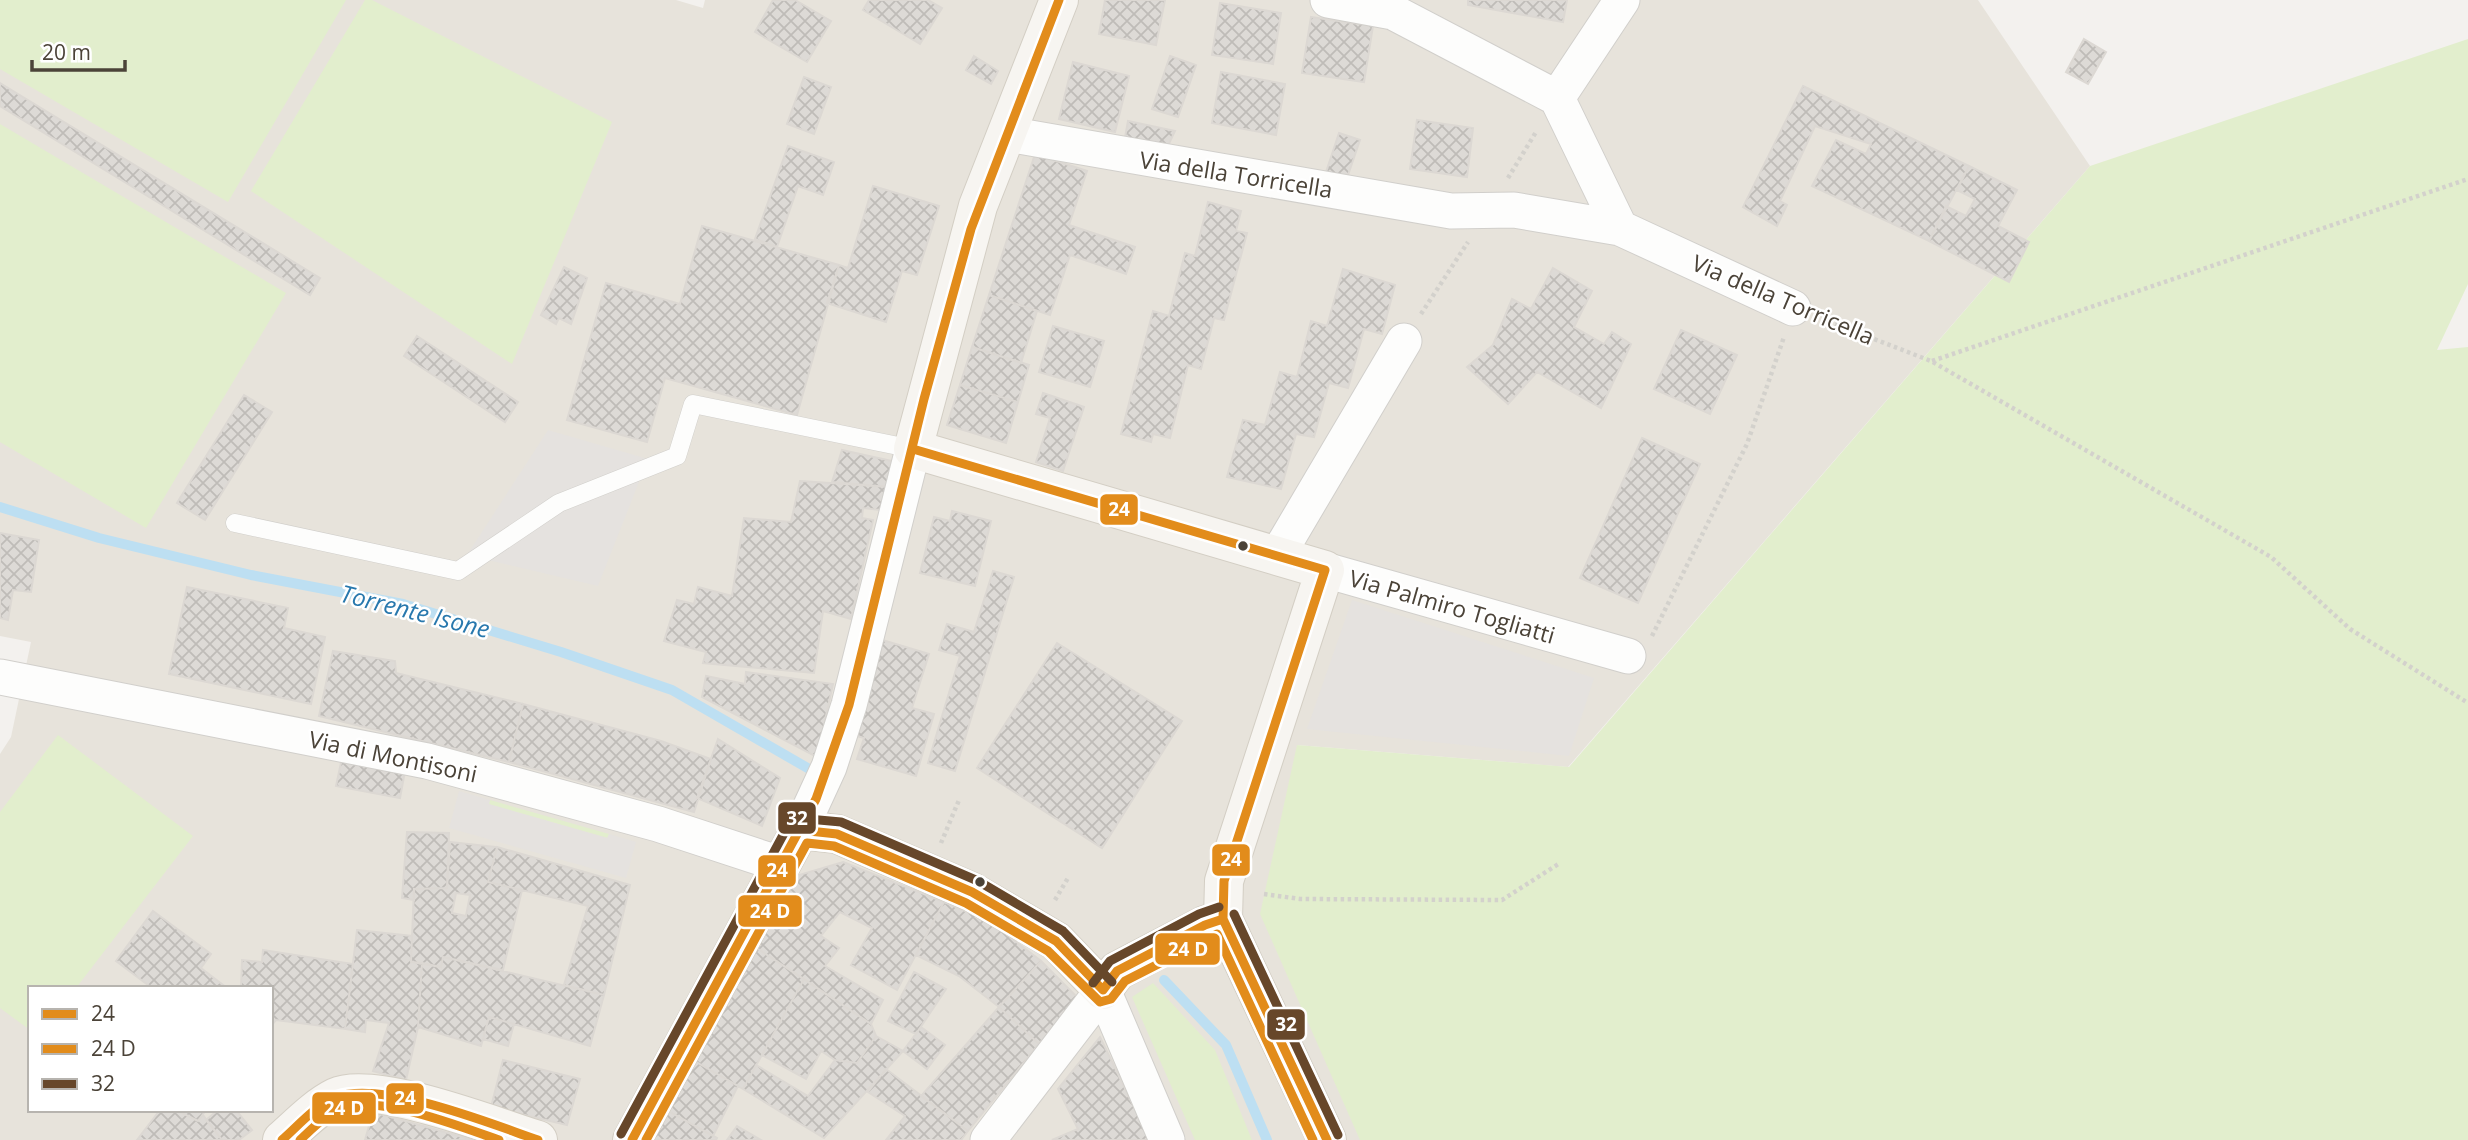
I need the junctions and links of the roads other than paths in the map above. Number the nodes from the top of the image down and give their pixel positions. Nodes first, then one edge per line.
1 (1059, 0) edge
2 (1328, 0) edge
3 (1622, 0) edge
4 (1557, 98) junction
5 (1007, 134) junction
6 (1620, 228) junction
7 (1793, 308) road end
8 (1404, 341) road end
9 (912, 449) junction
10 (235, 523) dead end
11 (1277, 556) junction
12 (1325, 570) junction
13 (1628, 656) road end
14 (0, 677) edge
15 (800, 830) junction
16 (780, 864) junction
17 (1223, 919) junction
18 (1102, 990) junction
19 (282, 1140) edge
20 (538, 1140) edge
21 (632, 1140) edge
22 (988, 1140) edge
23 (1167, 1140) edge
24 (1327, 1140) edge

1 - 5 street
2 - 4 street
3 - 4 street
4 - 6 street
5 - 6 street, Via della Torricella
5 - 9 street
6 - 7 street, Via della Torricella
8 - 11 street
9 - 10 lane
9 - 11 street, Via Palmiro Togliatti
9 - 15 street
11 - 12 street, Via Palmiro Togliatti
12 - 13 street, Via Palmiro Togliatti
12 - 17 street
14 - 16 street, Via di Montisoni
15 - 16 street
15 - 18 street
16 - 21 street
17 - 18 street
17 - 24 street
18 - 22 street
18 - 23 street
19 - 20 street

